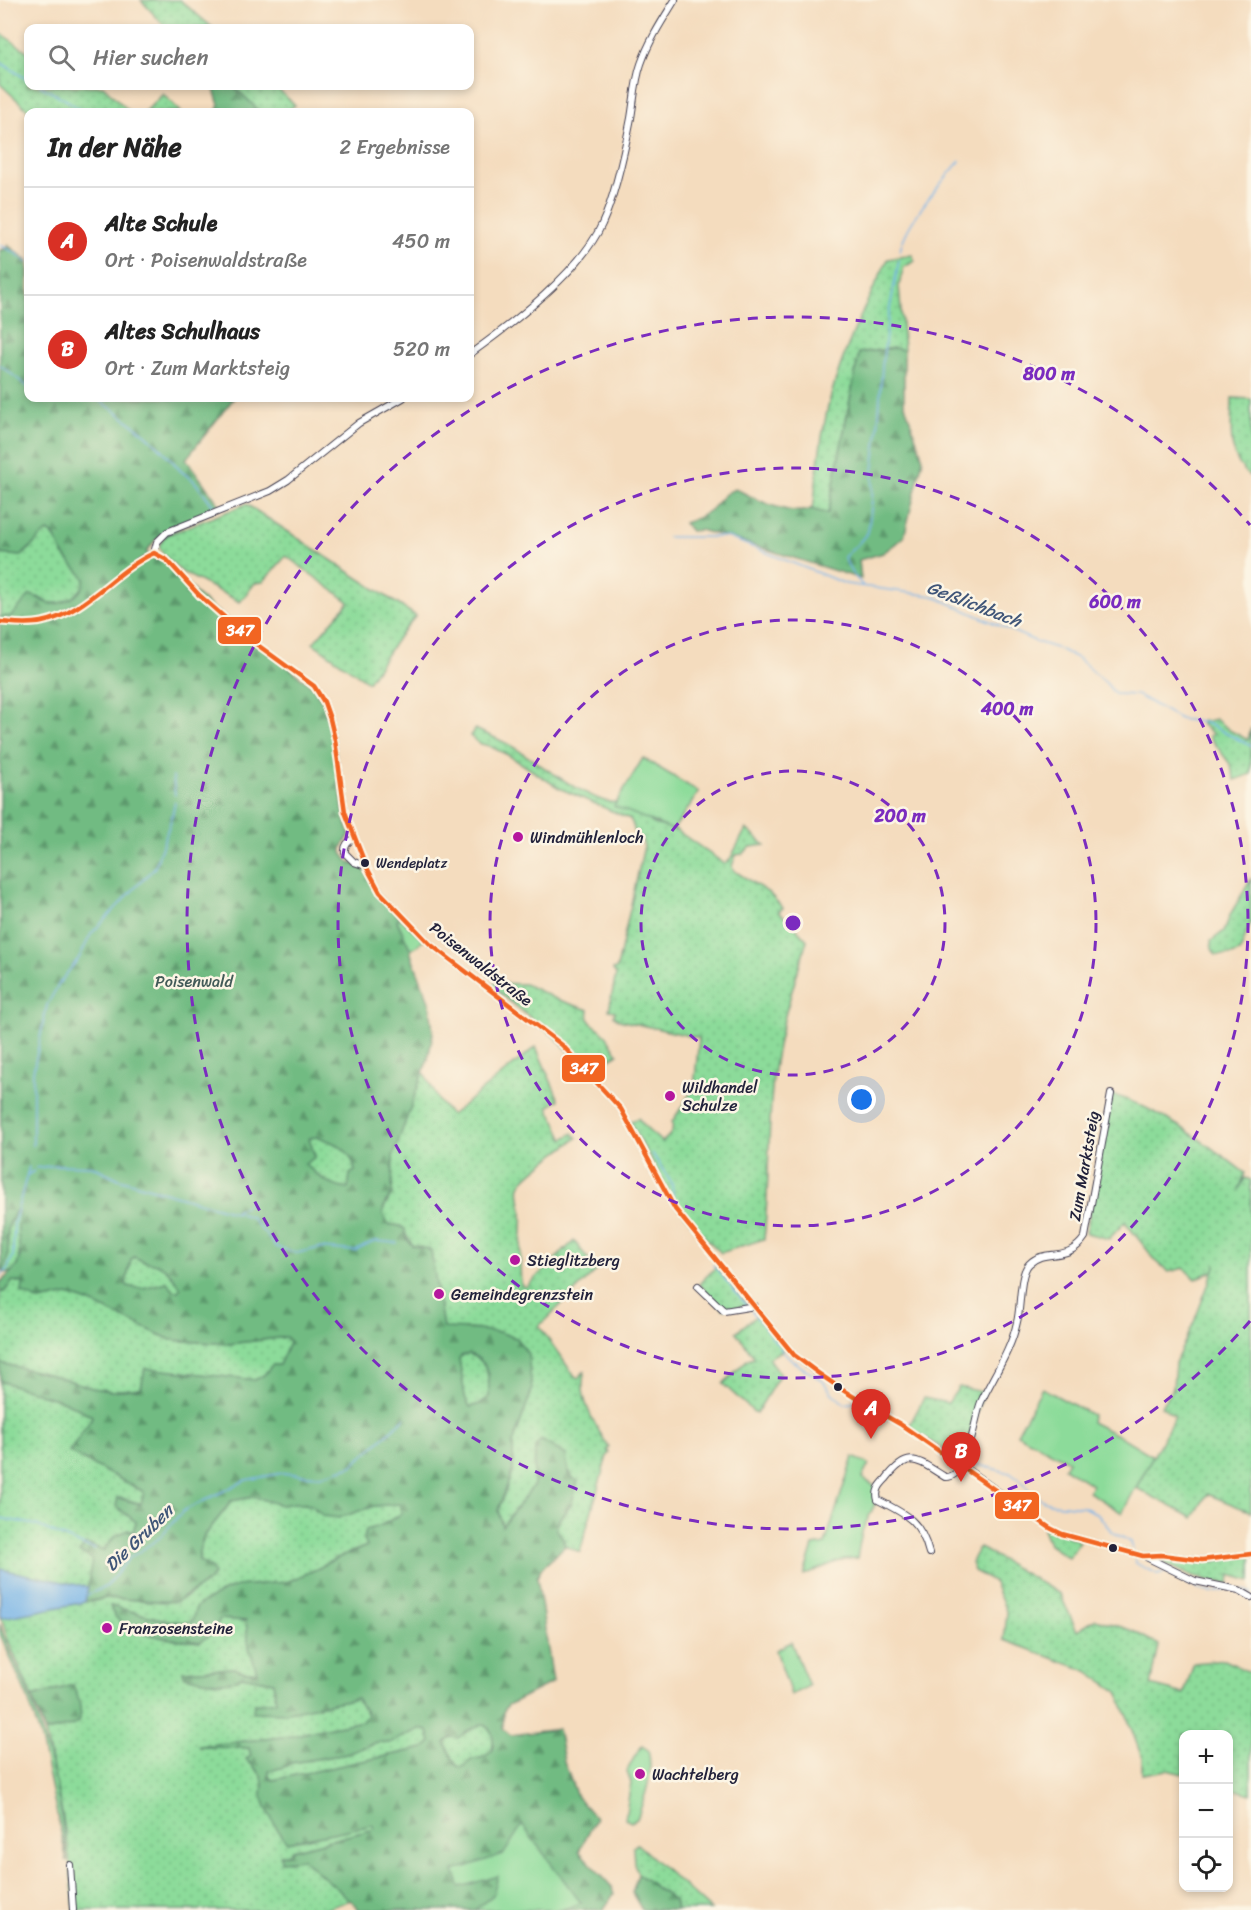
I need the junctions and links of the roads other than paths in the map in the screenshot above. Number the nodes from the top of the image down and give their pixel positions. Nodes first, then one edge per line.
1 (675, 0) edge
2 (474, 351) edge
3 (396, 402) edge
4 (154, 553) junction
5 (0, 622) edge
6 (354, 838) junction
7 (366, 866) junction
8 (1111, 1094) dead end
9 (698, 1286) dead end
10 (755, 1306) junction
11 (962, 1462) junction
12 (929, 1553) dead end
13 (1251, 1554) edge
14 (1143, 1556) junction
15 (1251, 1597) edge
16 (70, 1865) dead end
17 (74, 1910) edge

1 - 2 street
3 - 4 street
4 - 5 street
4 - 6 street, Poisenwaldstraße
6 - 7 street, Poisenwaldstraße
6 - 7 street
7 - 10 street, Poisenwaldstraße
8 - 11 street, Zum Marktsteig
9 - 10 street
10 - 11 street, Poisenwaldstraße
11 - 12 street
11 - 14 street, Poisenwaldstraße
13 - 14 street, Poisenwaldstraße
14 - 15 street
16 - 17 street

